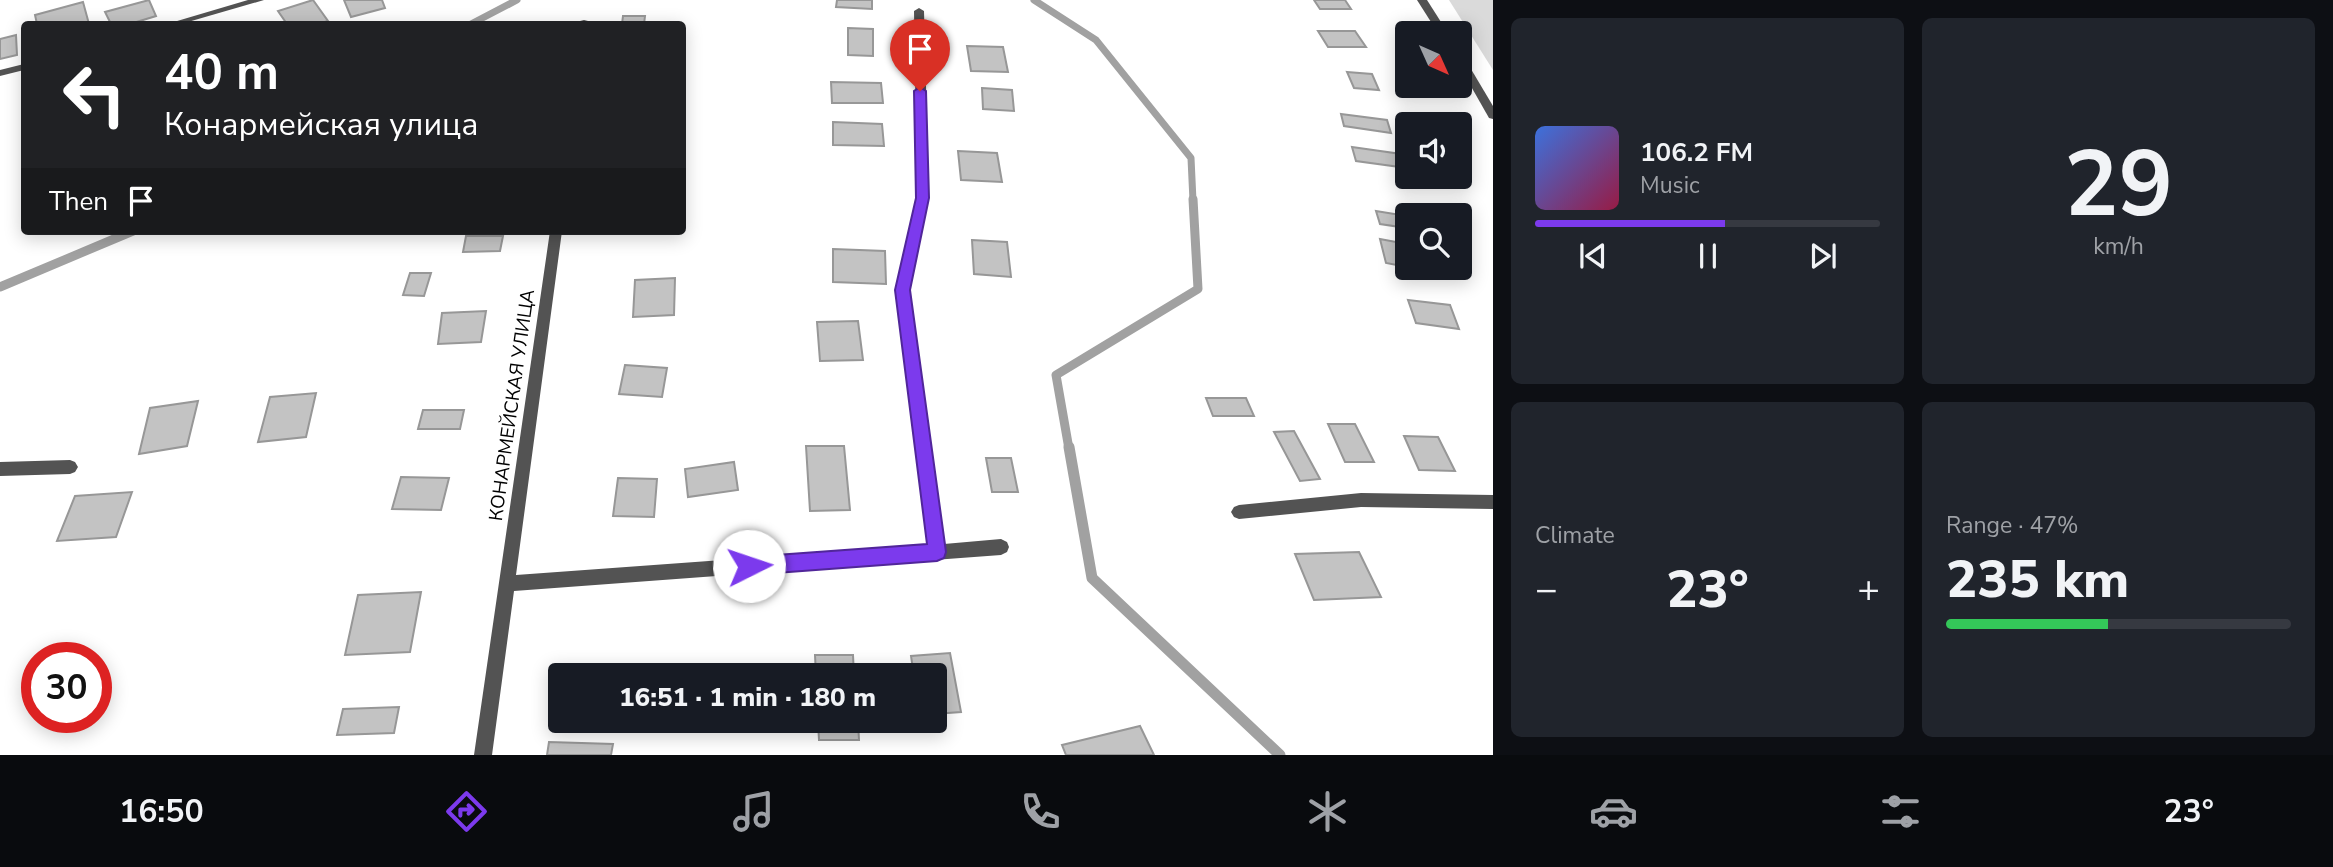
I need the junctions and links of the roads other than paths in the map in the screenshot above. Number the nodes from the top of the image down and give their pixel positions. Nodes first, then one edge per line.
1 (259, 0) edge
2 (1422, 0) edge
3 (919, 11) dead end
4 (183, 21) edge
5 (1435, 21) edge
6 (21, 67) edge
7 (0, 74) edge
8 (1472, 79) edge
9 (1493, 115) edge
10 (555, 235) edge
11 (70, 467) dead end
12 (0, 469) edge
13 (1493, 502) edge
14 (1239, 512) dead end
15 (1001, 547) dead end
16 (937, 552) junction
17 (507, 584) junction
18 (483, 755) edge

1 - 4 street
2 - 5 street
3 - 16 street
6 - 7 street
8 - 9 street
10 - 17 street, КОНАРМЕЙСКАЯ УЛИЦА
11 - 12 street
13 - 14 street
15 - 16 street
16 - 17 street
17 - 18 street, КОНАРМЕЙСКАЯ УЛИЦА

